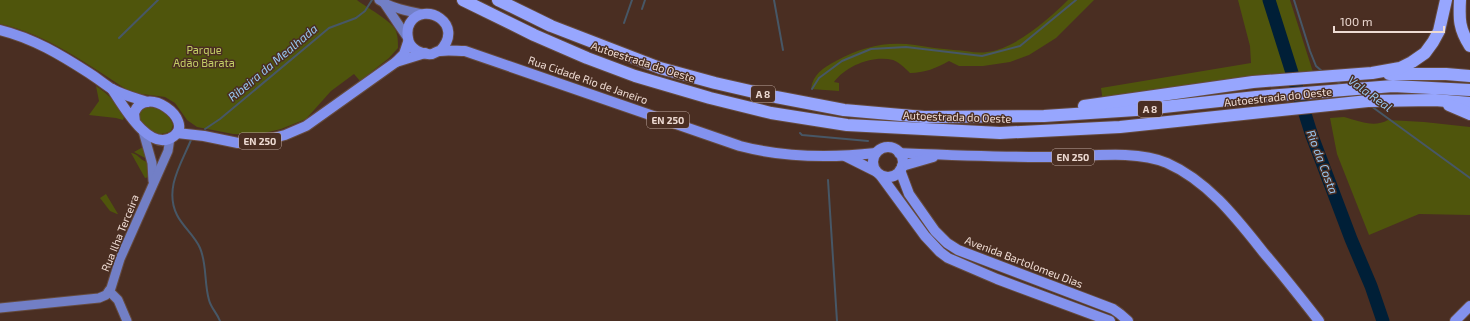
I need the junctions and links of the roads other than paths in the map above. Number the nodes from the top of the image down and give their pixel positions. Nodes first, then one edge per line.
1 (463, 0) edge
2 (498, 0) edge
3 (1446, 0) edge
4 (1460, 0) edge
5 (382, 2) edge
6 (422, 14) junction
7 (0, 30) edge
8 (449, 36) junction
9 (408, 39) junction
10 (1470, 46) edge
11 (440, 51) junction
12 (465, 51) junction
13 (425, 53) junction
14 (396, 62) junction
15 (1372, 73) junction
16 (1470, 76) edge
17 (112, 89) junction
18 (1470, 90) edge
19 (1435, 100) junction
20 (147, 102) junction
21 (1470, 103) edge
22 (1470, 114) edge
23 (1044, 116) junction
24 (136, 122) junction
25 (143, 132) junction
26 (175, 132) junction
27 (876, 153) junction
28 (900, 153) junction
29 (942, 154) junction
30 (843, 155) junction
31 (901, 168) junction
32 (878, 173) junction
33 (153, 184) junction
34 (109, 291) junction
35 (1470, 306) edge
36 (0, 308) edge
37 (126, 321) edge
38 (1110, 321) edge
39 (1128, 321) edge
40 (1319, 321) edge
41 (1456, 321) edge
42 (1459, 321) edge

1 - 19 highway, Autoestrada do Oeste / A 8
2 - 23 highway, Autoestrada do Oeste / A 8
3 - 15 highway
4 - 10 highway
5 - 6 street
5 - 9 street
6 - 8 main road
6 - 9 main road
7 - 17 main road
8 - 11 main road
8 - 12 main road
9 - 13 main road
9 - 14 main road
11 - 12 main road
11 - 13 main road
12 - 30 main road, Rua Cidade Rio de Janeiro / EN 250
13 - 14 main road
14 - 26 main road, EN 250
15 - 16 highway
15 - 23 highway
17 - 20 main road
17 - 24 main road
18 - 23 highway, Autoestrada do Oeste / A 8
19 - 21 highway, Autoestrada do Oeste / A 8
19 - 22 highway
20 - 24 main road
20 - 26 main road
24 - 25 main road
25 - 26 main road
25 - 33 street, Rua Ilha Terceira
26 - 33 street, Rua Ilha Terceira
27 - 28 main road
27 - 30 main road, Rua Cidade Rio de Janeiro
27 - 32 main road
28 - 29 main road
28 - 31 main road
29 - 31 main road
29 - 40 main road, EN 250
30 - 32 main road, Rua Cidade Rio de Janeiro
31 - 32 main road
31 - 39 main road, Avenida Bartolomeu Dias
32 - 38 main road
33 - 34 street, Rua Ilha Terceira
34 - 36 street
34 - 37 street
35 - 41 main road
35 - 42 main road

